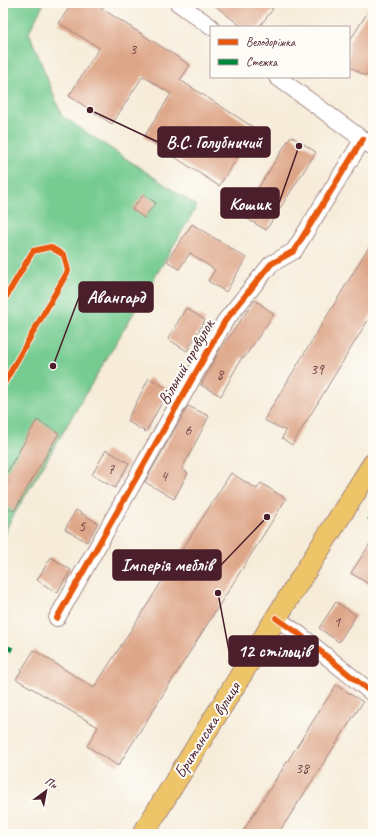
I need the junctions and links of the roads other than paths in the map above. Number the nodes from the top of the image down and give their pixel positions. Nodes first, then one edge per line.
1 (178, 3) edge
2 (210, 27) edge
3 (278, 78) edge
4 (368, 143) edge
5 (373, 464) edge
6 (56, 618) dead end
7 (276, 618) junction
8 (373, 694) edge
9 (143, 834) edge

1 - 2 street
3 - 4 street
4 - 6 street, Вільний провулок
5 - 7 main road, Британська вулиця
7 - 8 street
7 - 9 main road, Британська вулиця

